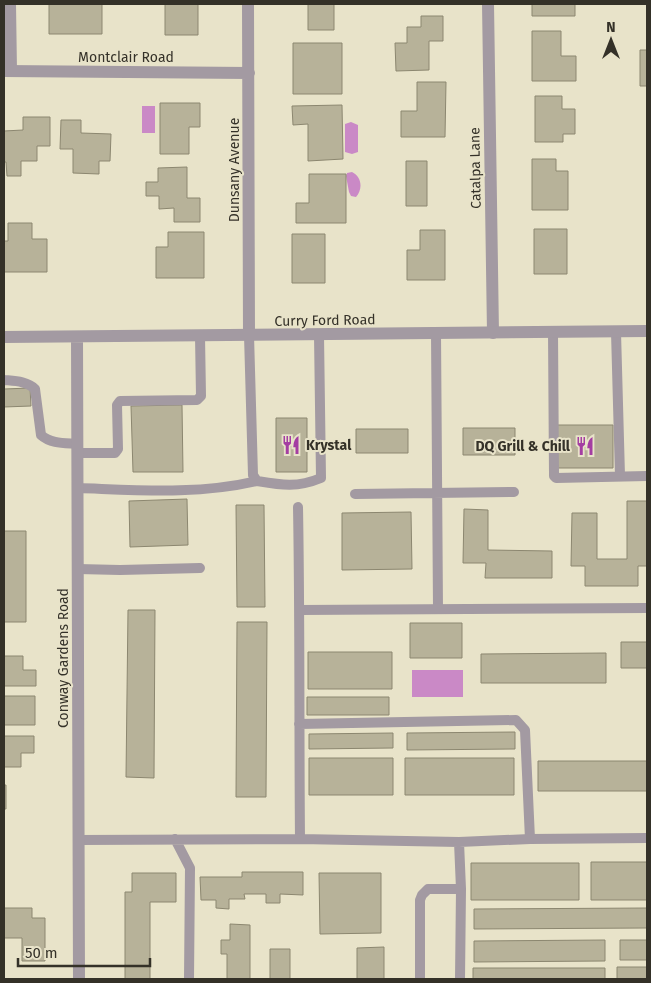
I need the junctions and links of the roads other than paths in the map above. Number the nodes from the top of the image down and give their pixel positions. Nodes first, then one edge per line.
1 (10, 4) edge
2 (248, 4) edge
3 (488, 4) edge
4 (8, 71) edge
5 (249, 73) junction
6 (647, 331) edge
7 (553, 332) junction
8 (616, 332) junction
9 (436, 333) junction
10 (493, 333) junction
11 (249, 335) junction
12 (319, 335) junction
13 (200, 336) junction
14 (4, 337) edge
15 (77, 337) junction
16 (4, 380) edge
17 (78, 448) junction
18 (620, 476) junction
19 (647, 476) edge
20 (257, 481) junction
21 (78, 488) junction
22 (437, 492) junction
23 (514, 492) dead end
24 (356, 494) dead end
25 (298, 507) dead end
26 (200, 568) dead end
27 (78, 569) junction
28 (647, 608) edge
29 (438, 609) junction
30 (300, 610) junction
31 (299, 724) junction
32 (647, 838) edge
33 (176, 839) junction
34 (300, 839) junction
35 (530, 839) junction
36 (79, 840) junction
37 (459, 842) junction
38 (461, 889) junction
39 (79, 979) edge
40 (189, 979) edge
41 (420, 979) edge
42 (460, 979) edge

1 - 4 street
2 - 5 street, Dunsany Avenue
3 - 10 street, Catalpa Lane
4 - 5 street, Montclair Road
5 - 11 street, Dunsany Avenue
6 - 8 street, Curry Ford Road
7 - 8 street, Curry Ford Road
7 - 10 street, Curry Ford Road
7 - 18 lane
8 - 18 lane
9 - 10 street, Curry Ford Road
9 - 12 street, Curry Ford Road
9 - 22 lane
11 - 12 street, Curry Ford Road
11 - 13 street, Curry Ford Road
11 - 20 lane
12 - 20 lane
13 - 15 street, Curry Ford Road
13 - 17 lane
14 - 15 street, Curry Ford Road
15 - 17 street, Conway Gardens Road
16 - 17 lane
17 - 21 street, Conway Gardens Road
18 - 19 lane
20 - 21 lane
21 - 27 street, Conway Gardens Road
22 - 23 lane
22 - 24 lane
22 - 29 lane
25 - 30 lane
26 - 27 lane
27 - 36 street, Conway Gardens Road
28 - 29 lane
29 - 30 lane
30 - 31 lane
31 - 34 lane
31 - 35 lane
32 - 35 lane
33 - 34 lane
33 - 36 lane
33 - 40 lane
34 - 37 lane
35 - 37 lane
36 - 39 street, Conway Gardens Road
37 - 38 lane
38 - 41 lane
38 - 42 lane

